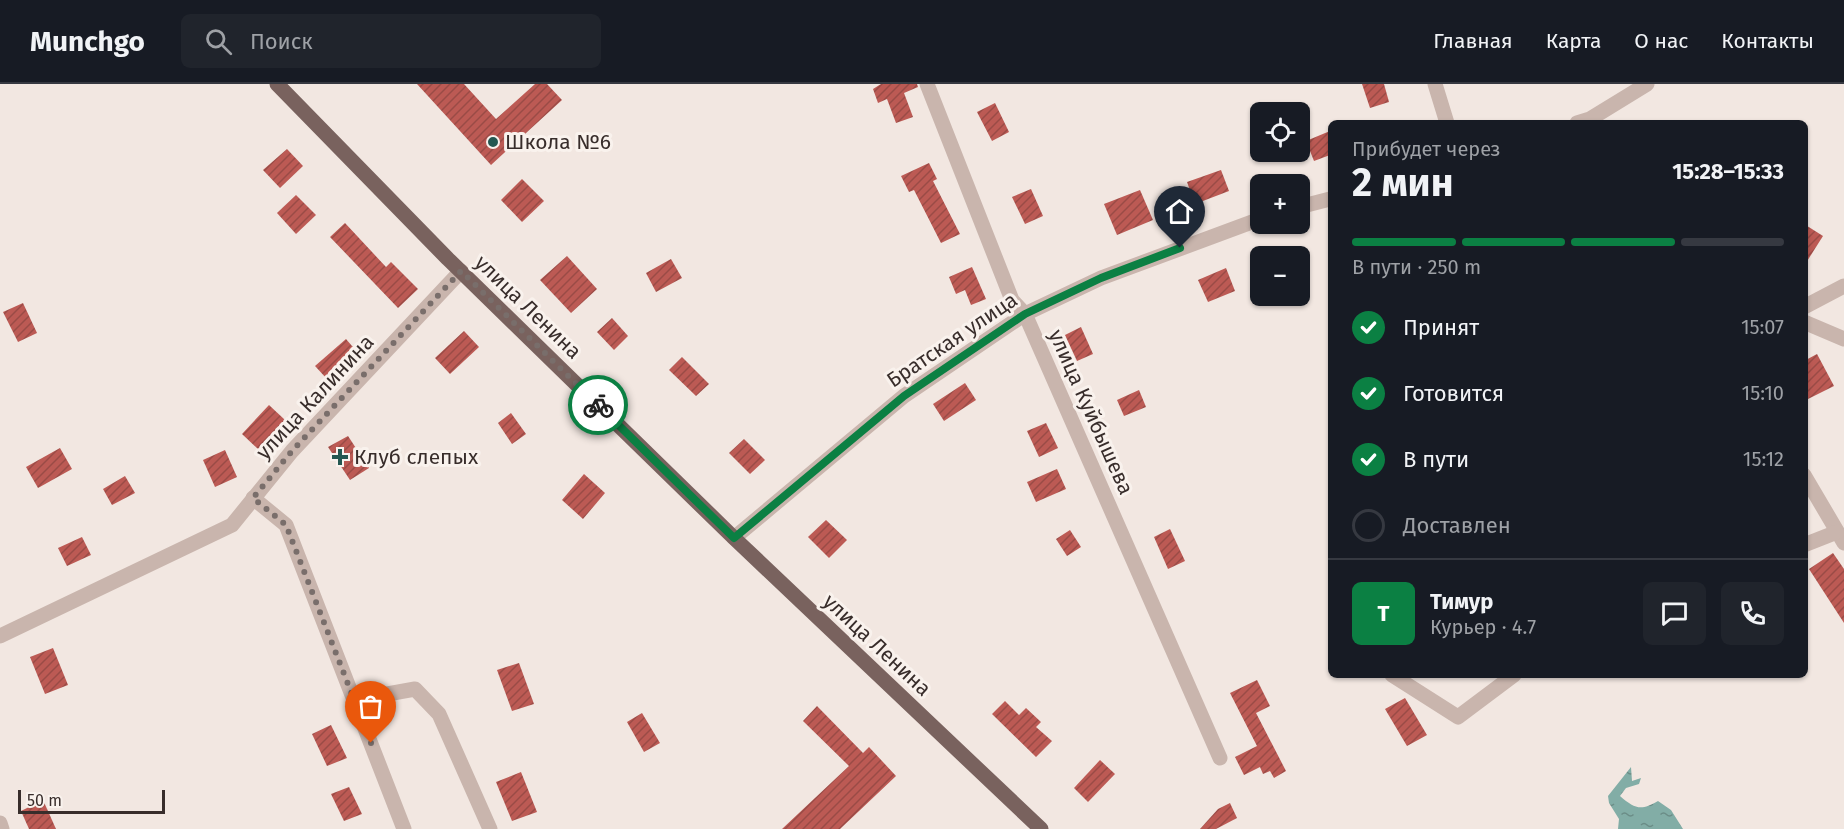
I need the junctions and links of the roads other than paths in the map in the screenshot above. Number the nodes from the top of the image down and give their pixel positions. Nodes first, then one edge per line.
1 (277, 84) edge
2 (927, 84) edge
3 (1435, 84) edge
4 (1647, 84) edge
5 (1446, 120) edge
6 (1590, 120) edge
7 (1328, 200) edge
8 (1310, 204) edge
9 (1250, 223) edge
10 (461, 271) junction
11 (1844, 286) edge
12 (1808, 305) edge
13 (1025, 314) junction
14 (1808, 324) edge
15 (1844, 339) edge
16 (1808, 482) edge
17 (253, 498) junction
18 (734, 538) junction
19 (1840, 538) edge
20 (1808, 544) edge
21 (0, 636) edge
22 (1397, 678) edge
23 (1510, 678) edge
24 (354, 700) junction
25 (1220, 758) dead end
26 (0, 823) edge
27 (2, 829) edge
28 (404, 829) edge
29 (490, 829) edge
30 (1041, 829) edge

1 - 10 main road, улица Ленина
2 - 13 street, улица Куйбышева
3 - 5 street
4 - 6 street
7 - 8 street
9 - 13 street, Братская улица
10 - 17 street, улица Калинина
10 - 18 main road, улица Ленина
11 - 12 street
13 - 18 street, Братская улица
13 - 25 street, улица Куйбышева
14 - 15 street
16 - 19 street
17 - 21 street, улица Калинина
17 - 24 street
18 - 30 main road, улица Ленина
19 - 20 street
22 - 23 street
24 - 28 street
24 - 29 street
26 - 27 street

